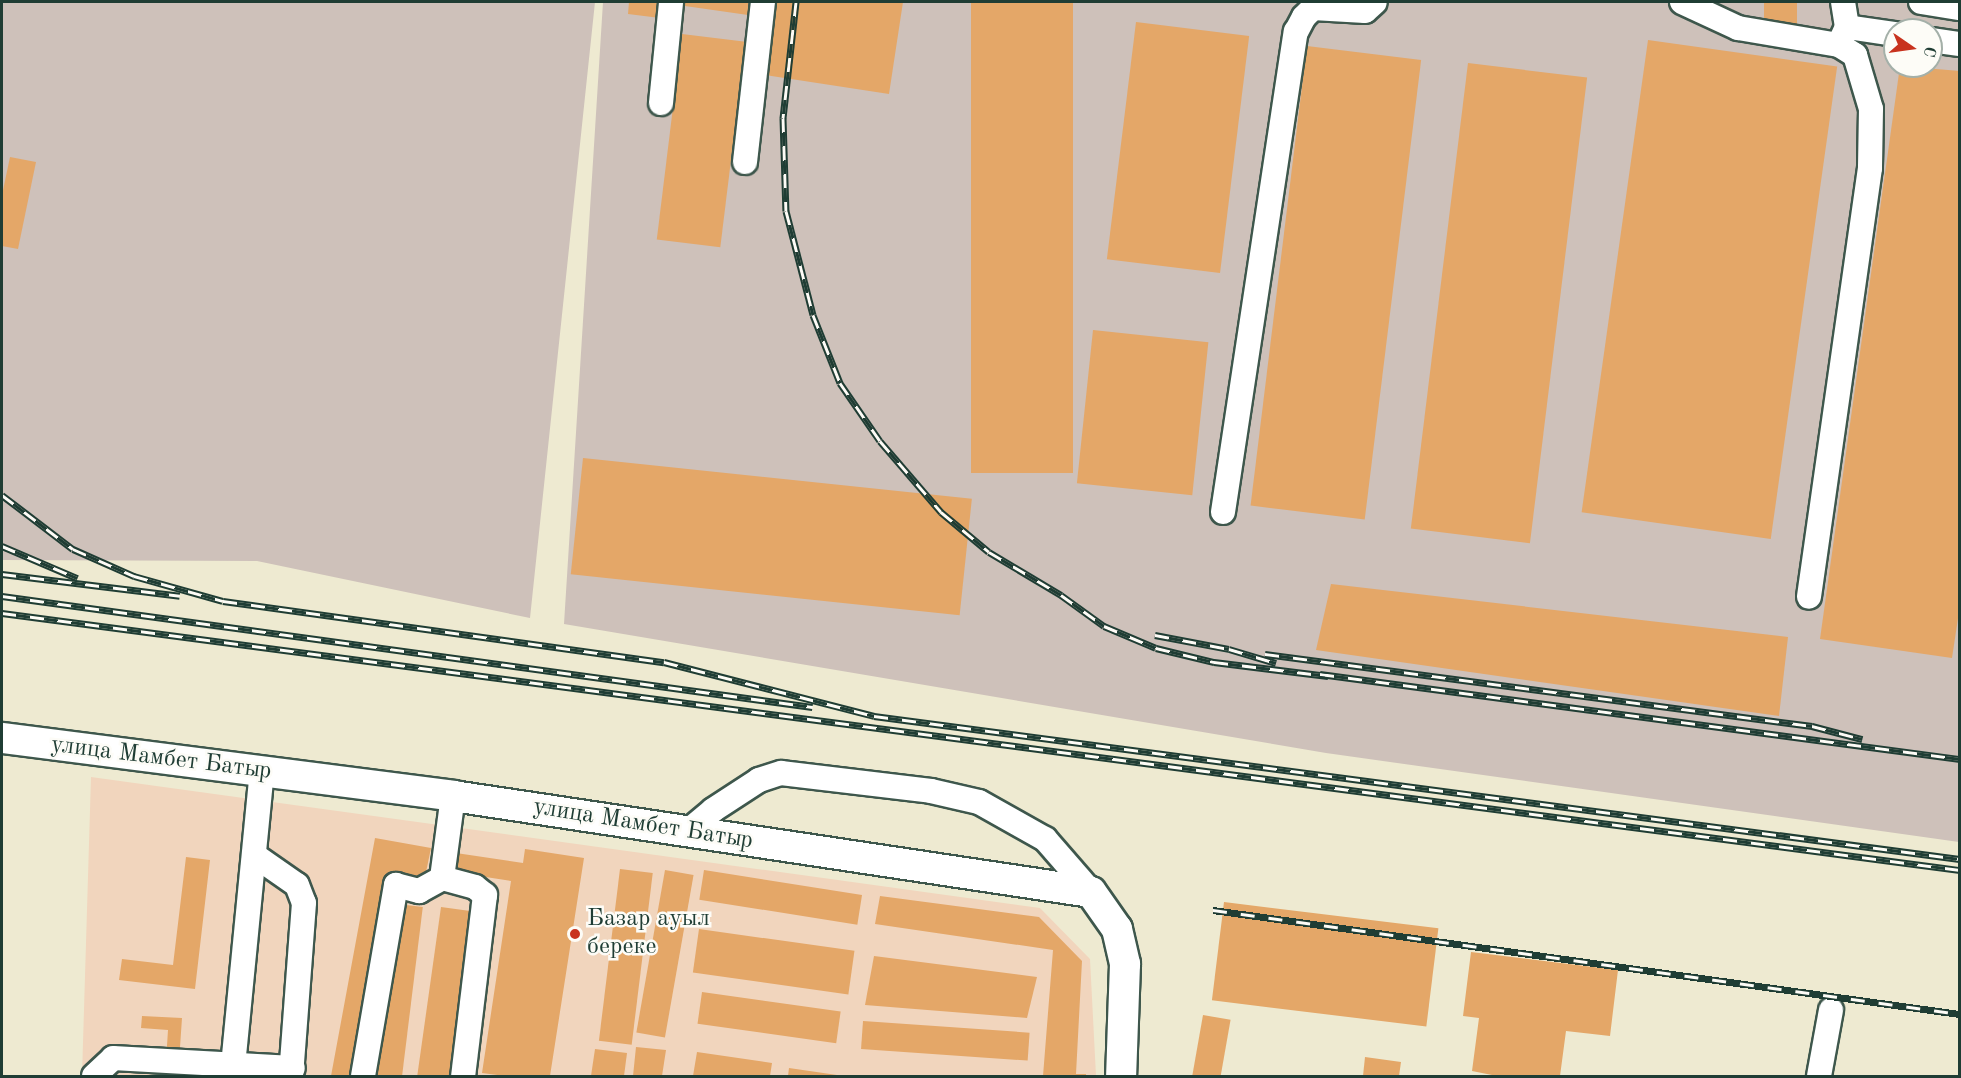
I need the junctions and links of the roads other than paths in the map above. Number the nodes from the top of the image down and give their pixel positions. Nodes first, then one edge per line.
1 (671, 2) edge
2 (763, 2) edge
3 (1375, 2) edge
4 (1682, 2) edge
5 (1843, 2) edge
6 (1922, 2) edge
7 (1959, 8) edge
8 (1883, 34) edge
9 (1843, 36) junction
10 (1943, 42) edge
11 (1959, 44) edge
12 (661, 102) dead end
13 (745, 162) dead end
14 (1223, 512) dead end
15 (1809, 597) dead end
16 (2, 738) edge
17 (262, 772) junction
18 (453, 796) junction
19 (687, 832) junction
20 (254, 855) junction
21 (442, 878) junction
22 (1091, 892) junction
23 (1831, 1010) dead end
24 (199, 1070) edge
25 (233, 1071) edge
26 (292, 1072) edge
27 (94, 1077) edge
28 (363, 1077) edge
29 (463, 1077) edge
30 (1121, 1077) edge
31 (1819, 1077) edge

1 - 12 street
2 - 13 street
3 - 14 street
4 - 9 street
5 - 9 street
6 - 7 street
8 - 9 street
9 - 15 street
10 - 11 street
16 - 17 main road, улица Мамбет Батыр
17 - 18 main road, улица Мамбет Батыр
17 - 20 street
18 - 19 main road, улица Мамбет Батыр
18 - 21 street
19 - 22 main road, улица Мамбет Батыр
19 - 22 street
20 - 25 street
20 - 26 street
21 - 28 street
21 - 29 street
22 - 30 main road
23 - 31 street
24 - 25 street
24 - 27 street
25 - 26 street

